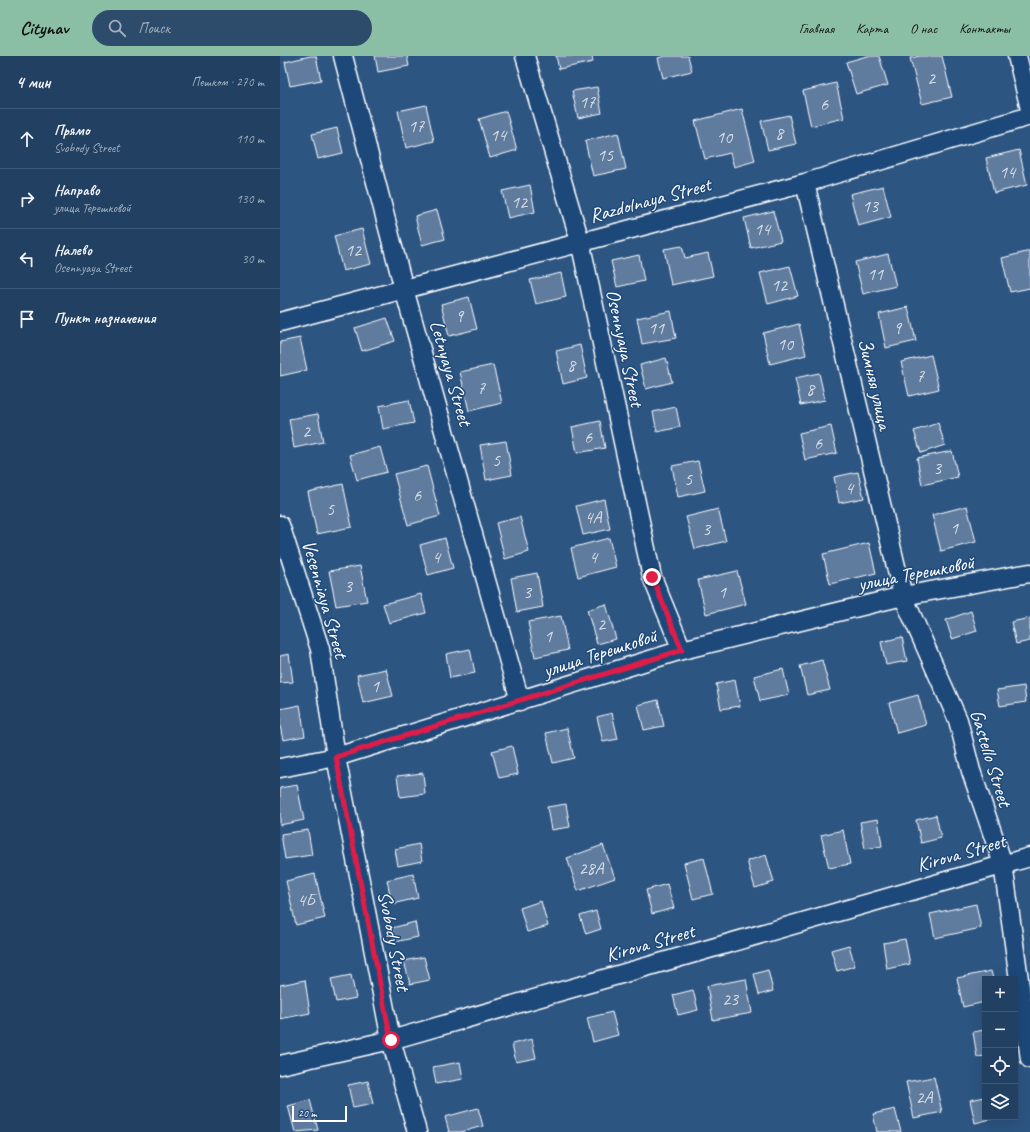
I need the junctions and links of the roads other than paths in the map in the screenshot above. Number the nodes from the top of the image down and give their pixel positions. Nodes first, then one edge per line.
1 (343, 56) edge
2 (525, 56) edge
3 (1017, 56) edge
4 (1030, 109) edge
5 (1030, 116) edge
6 (805, 183) junction
7 (580, 241) junction
8 (404, 289) junction
9 (280, 322) edge
10 (280, 525) edge
11 (286, 568) edge
12 (1030, 573) edge
13 (903, 596) junction
14 (682, 650) junction
15 (520, 701) junction
16 (336, 757) junction
17 (280, 768) edge
18 (1030, 857) edge
19 (1002, 864) junction
20 (391, 1040) junction
21 (1030, 1059) edge
22 (280, 1065) edge
23 (417, 1132) edge

1 - 8 street, Letnyaya Street
2 - 7 street, Osennyaya Street
3 - 4 street
5 - 6 street, Razdolnaya Street
6 - 7 street, Razdolnaya Street
6 - 13 street, Зимняя улица
7 - 8 street, Razdolnaya Street
7 - 14 street, Osennyaya Street
8 - 9 street, Razdolnaya Street
8 - 15 street, Letnyaya Street
10 - 11 street, Vesenniaya Street
11 - 16 street, Vesenniaya Street
12 - 13 street, улица Терешковой
13 - 14 street, улица Терешковой
13 - 19 street, Gastello Street
14 - 15 street, улица Терешковой
15 - 16 street, улица Терешковой
16 - 17 street, улица Терешковой
16 - 20 street, Svobody Street
18 - 19 street, Kirova Street
19 - 20 street, Kirova Street
19 - 21 street, Gastello Street
20 - 22 street, Kirova Street
20 - 23 street, Svobody Street

